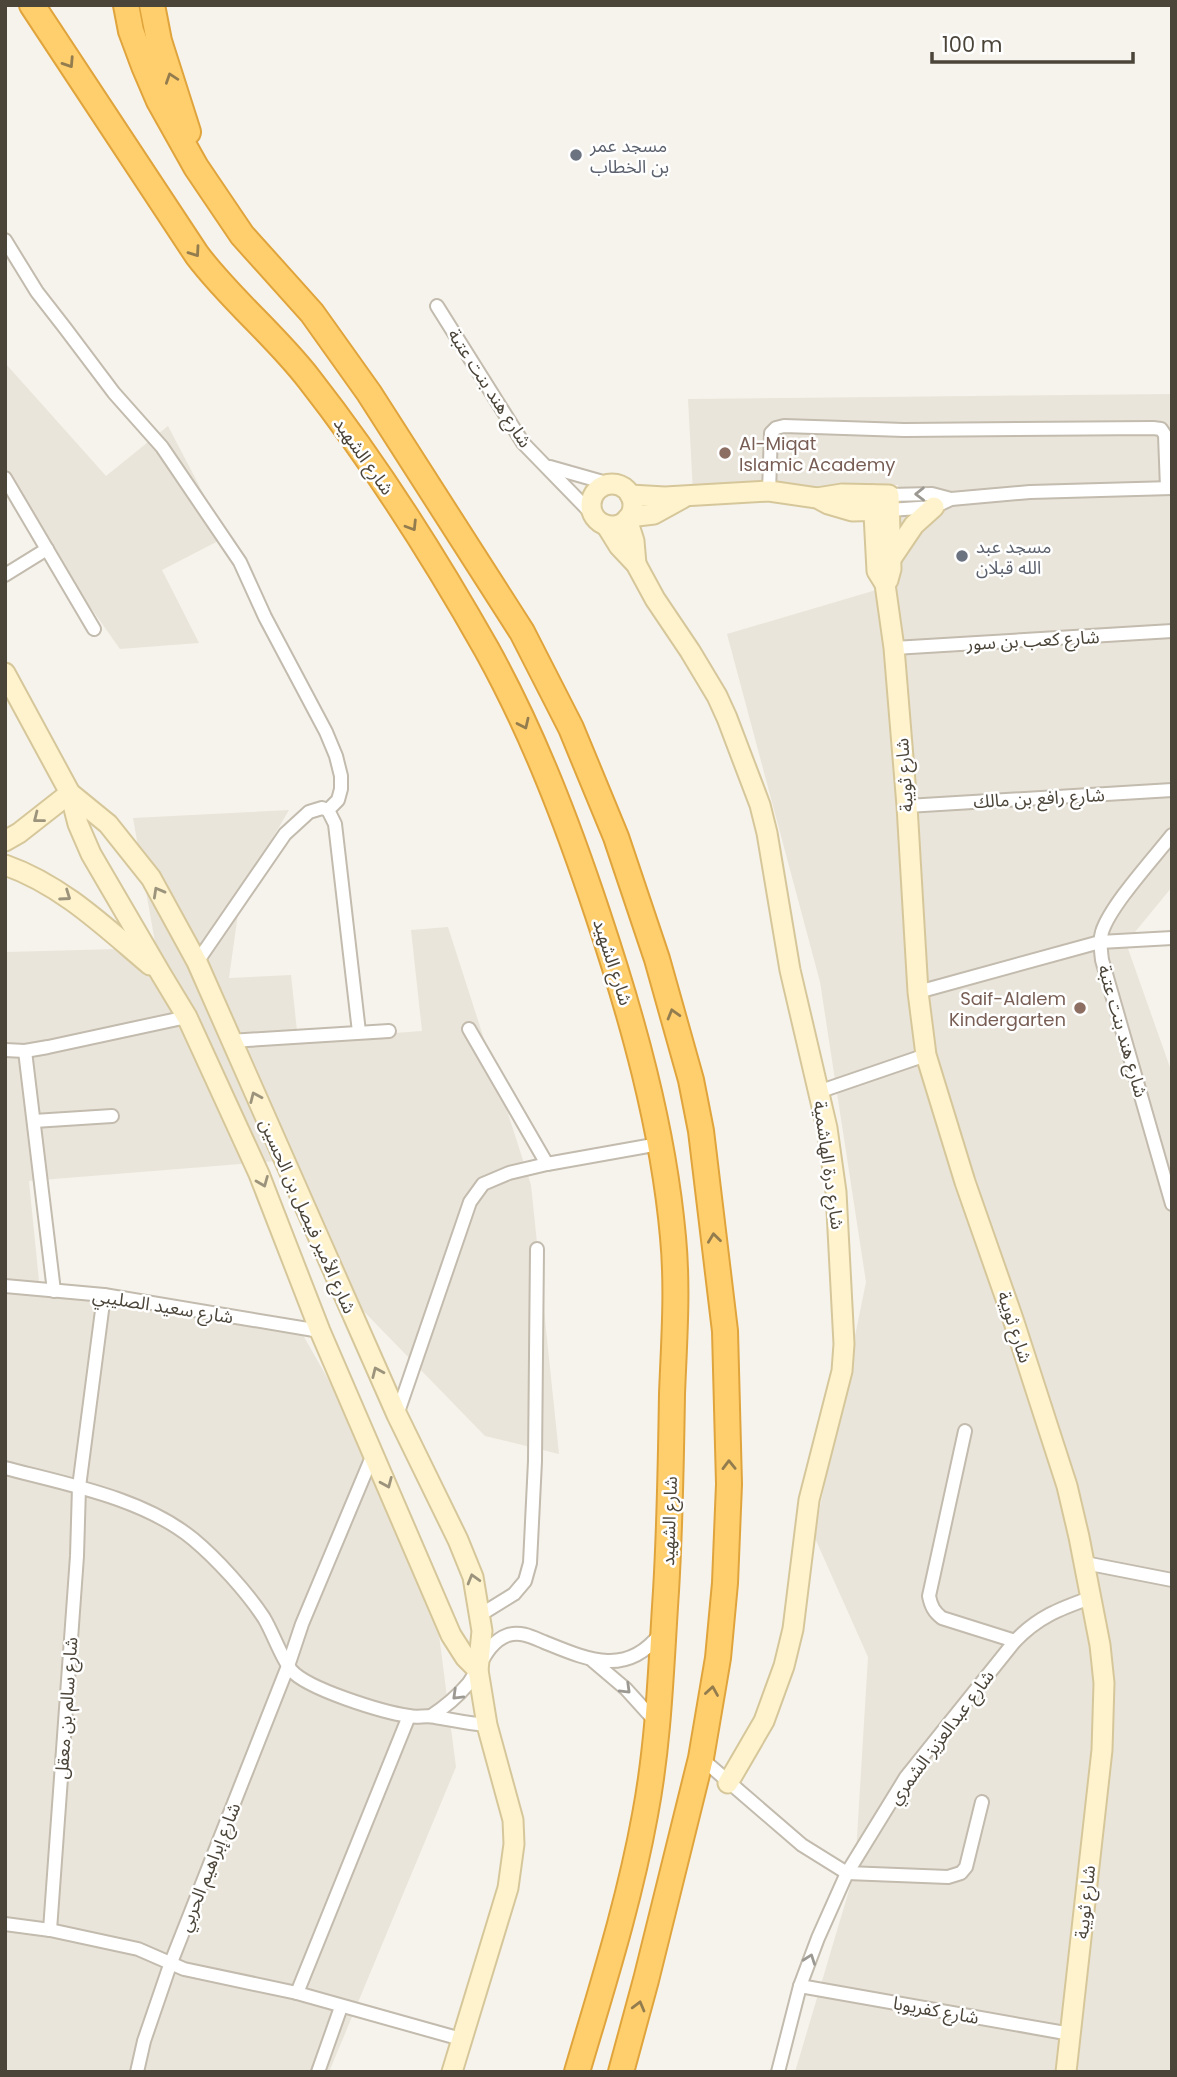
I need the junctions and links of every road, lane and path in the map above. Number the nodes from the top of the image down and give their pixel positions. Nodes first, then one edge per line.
1 (32, 5) edge
2 (126, 5) edge
3 (152, 5) edge
4 (196, 167) junction
5 (5, 240) edge
6 (437, 306) dead end
7 (546, 466) junction
8 (5, 478) edge
9 (610, 484) junction
10 (1169, 488) edge
11 (769, 491) junction
12 (630, 495) junction
13 (687, 496) junction
14 (881, 502) junction
15 (943, 503) junction
16 (628, 518) junction
17 (600, 520) junction
18 (47, 549) junction
19 (891, 559) junction
20 (636, 564) junction
21 (5, 575) edge
22 (885, 584) junction
23 (94, 629) dead end
24 (1172, 631) edge
25 (894, 648) junction
26 (5, 674) edge
27 (1172, 790) edge
28 (69, 793) junction
29 (907, 806) junction
30 (328, 810) junction
31 (1172, 835) edge
32 (5, 841) edge
33 (5, 865) edge
34 (1172, 938) edge
35 (1100, 942) junction
36 (197, 962) junction
37 (161, 974) junction
38 (918, 992) junction
39 (187, 1017) junction
40 (469, 1029) dead end
41 (389, 1031) dead end
42 (359, 1032) junction
43 (230, 1041) junction
44 (5, 1050) edge
45 (25, 1051) junction
46 (926, 1055) junction
47 (818, 1092) junction
48 (113, 1116) dead end
49 (34, 1121) junction
50 (659, 1144) junction
51 (547, 1164) junction
52 (1172, 1204) edge
53 (537, 1249) dead end
54 (5, 1286) edge
55 (54, 1291) junction
56 (103, 1296) junction
57 (320, 1331) junction
58 (397, 1415) junction
59 (965, 1431) dead end
60 (374, 1451) junction
61 (5, 1468) edge
62 (79, 1487) junction
63 (1084, 1563) junction
64 (1172, 1580) edge
65 (1090, 1598) junction
66 (480, 1615) junction
67 (663, 1631) junction
68 (1015, 1641) junction
69 (589, 1659) junction
70 (288, 1666) junction
71 (478, 1670) junction
72 (409, 1716) junction
73 (431, 1716) junction
74 (658, 1724) junction
75 (488, 1725) junction
76 (701, 1759) junction
77 (728, 1783) junction
78 (982, 1802) dead end
79 (847, 1873) junction
80 (5, 1924) edge
81 (50, 1930) junction
82 (170, 1965) junction
83 (800, 1986) junction
84 (297, 1993) junction
85 (341, 2007) junction
86 (1071, 2034) junction
87 (461, 2039) junction
88 (137, 2072) edge
89 (318, 2072) edge
90 (452, 2072) edge
91 (577, 2072) edge
92 (621, 2072) edge
93 (778, 2072) edge
94 (1066, 2072) edge

1 -> 50 highway, شارع الشهيد
2 - 4 highway
4 -> 3 highway
76 -> 4 highway
5 - 30 street
6 - 7 street, شارع هند بنت عتبة
7 - 9 street
7 - 17 street, شارع هند بنت عتبة
8 - 18 street
9 - 12 street
9 - 17 street
10 - 11 street
10 - 15 street
11 - 13 street
11 - 14 street
12 - 13 street
12 - 16 street
13 - 16 street
14 - 15 street
14 - 19 street, شارع ثويبة
14 - 22 street, شارع ثويبة
15 - 19 street
16 - 17 street
16 - 20 street, شارع درة الهاشمية
17 - 20 street, شارع درة الهاشمية
18 - 21 street
18 - 23 street
19 - 22 street, شارع ثويبة
20 - 47 street, شارع درة الهاشمية
22 - 25 street, شارع ثويبة
24 - 25 street, شارع كعب بن سور
25 - 29 street, شارع ثويبة
26 - 28 street, شارع الأمير فيصل بن الحسين
27 - 29 street, شارع رافع بن مالك
28 -> 32 street
36 -> 28 street, شارع الأمير فيصل بن الحسين
28 - 37 street, شارع الأمير فيصل بن الحسين
29 - 38 street, شارع ثويبة
30 - 36 street
30 - 42 street
31 - 35 street, شارع هند بنت عتبة
33 -> 37 street
34 - 35 street
35 - 38 street
35 - 52 street, شارع هند بنت عتبة
36 - 43 street, شارع الأمير فيصل بن الحسين
37 - 39 street, شارع الأمير فيصل بن الحسين
38 - 46 street, شارع ثويبة
39 - 45 street
39 -> 57 street, شارع الأمير فيصل بن الحسين
40 - 51 street
41 - 42 street
42 - 43 street
58 -> 43 street, شارع الأمير فيصل بن الحسين
44 - 45 street
45 - 49 street
46 - 47 street
46 - 63 street, شارع ثويبة
47 - 77 street, شارع درة الهاشمية
48 - 49 street
49 - 55 street
50 - 51 street
50 - 67 highway, شارع الشهيد
51 - 58 street
53 - 66 street
54 - 55 street, شارع سعيد الصليبي
55 - 56 street, شارع سعيد الصليبي
56 - 57 street, شارع سعيد الصليبي
56 - 62 street, شارع سالم بن معقل
57 - 60 street, شارع الأمير فيصل بن الحسين
66 -> 58 street, شارع الأمير فيصل بن الحسين
59 - 68 street
60 - 70 street, شارع إبراهيم الحربي
60 -> 71 street, شارع الأمير فيصل بن الحسين
61 - 62 street
62 - 70 street
62 - 81 street, شارع سالم بن معقل
63 - 64 street
63 - 65 street, شارع ثويبة
65 - 68 street, شارع عبدالعزيز الشمري
65 - 86 street, شارع ثويبة
66 - 71 street, شارع الأمير فيصل بن الحسين
67 - 69 street
67 - 74 highway, شارع الشهيد
68 - 79 street, شارع عبدالعزيز الشمري
69 - 71 street
69 -> 74 street
70 - 72 street
70 - 82 street, شارع إبراهيم الحربي
71 -> 73 street
71 - 75 street, شارع الأمير فيصل بن الحسين
72 - 73 street
72 - 84 street
73 - 75 street
74 - 91 highway, شارع الشهيد
75 - 87 street, شارع الأمير فيصل بن الحسين
76 - 77 street
92 -> 76 highway
77 - 79 street
78 - 79 street
83 -> 79 street, شارع عبدالعزيز الشمري
80 - 81 street
81 - 82 street
82 - 84 street
82 - 88 street, شارع إبراهيم الحربي
83 - 86 street, شارع كفريوبا
83 - 93 street, شارع عبدالعزيز الشمري
84 - 85 street
85 - 87 street
85 - 89 street
86 - 94 street, شارع ثويبة
87 - 90 street, شارع الأمير فيصل بن الحسين

